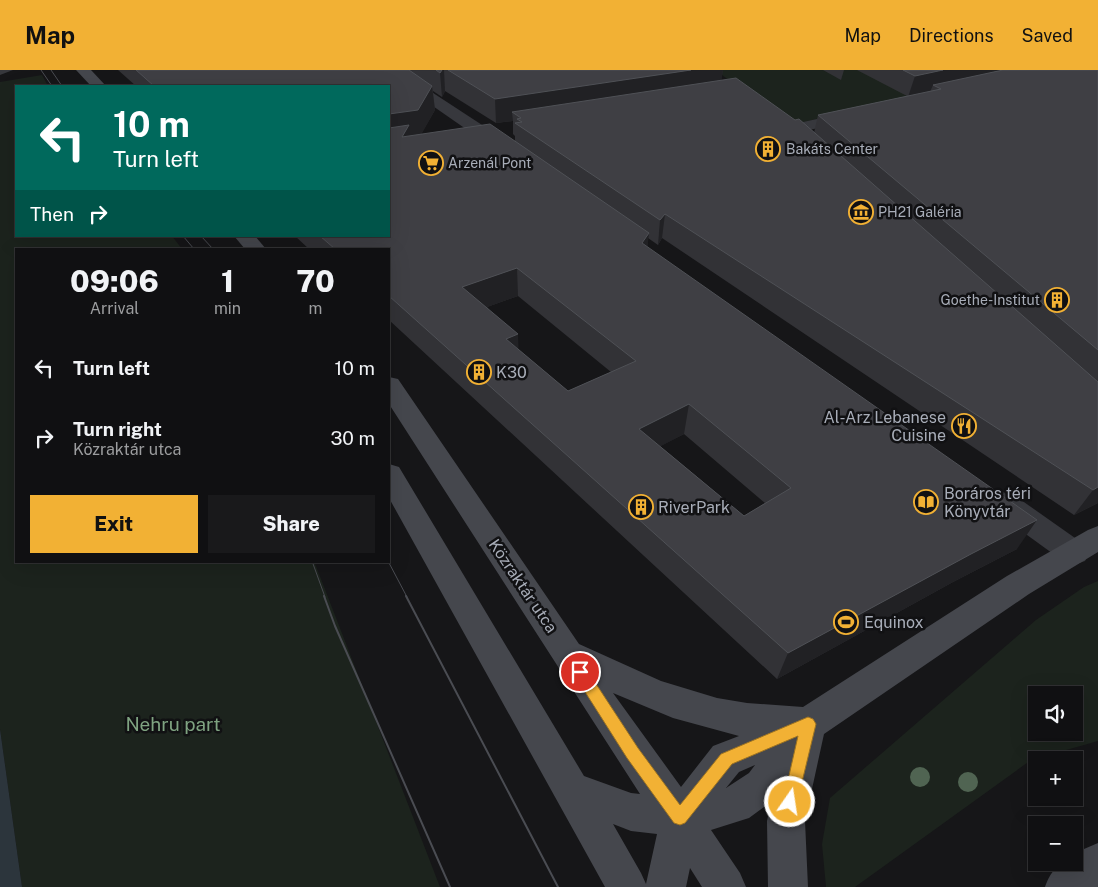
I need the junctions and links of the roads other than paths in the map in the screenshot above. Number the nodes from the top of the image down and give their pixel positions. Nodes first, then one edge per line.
1 (83, 70) edge
2 (388, 70) edge
3 (98, 85) edge
4 (865, 113) edge
5 (507, 129) edge
6 (483, 133) junction
7 (460, 136) edge
8 (798, 136) edge
9 (524, 162) edge
10 (245, 237) edge
11 (255, 248) edge
12 (390, 386) edge
13 (390, 476) edge
14 (986, 490) edge
15 (1090, 548) edge
16 (569, 655) junction
17 (808, 724) junction
18 (570, 790) junction
19 (680, 818) junction
20 (1098, 863) edge
21 (627, 887) edge
22 (666, 887) edge
23 (726, 887) edge
24 (788, 887) edge
25 (1065, 887) edge

1 - 3 main road
2 - 6 street
4 - 8 street
5 - 6 street
6 - 7 street
6 - 9 street
10 - 11 main road
12 - 16 main road, Közraktár utca
13 - 18 main road
14 - 15 street
15 - 17 main road
16 - 17 main road
16 - 19 main road, Közraktár utca
17 - 19 main road
17 - 24 main road
18 - 19 main road
18 - 21 main road
19 - 22 main road
19 - 23 main road, Közraktár utca
20 - 25 main road

